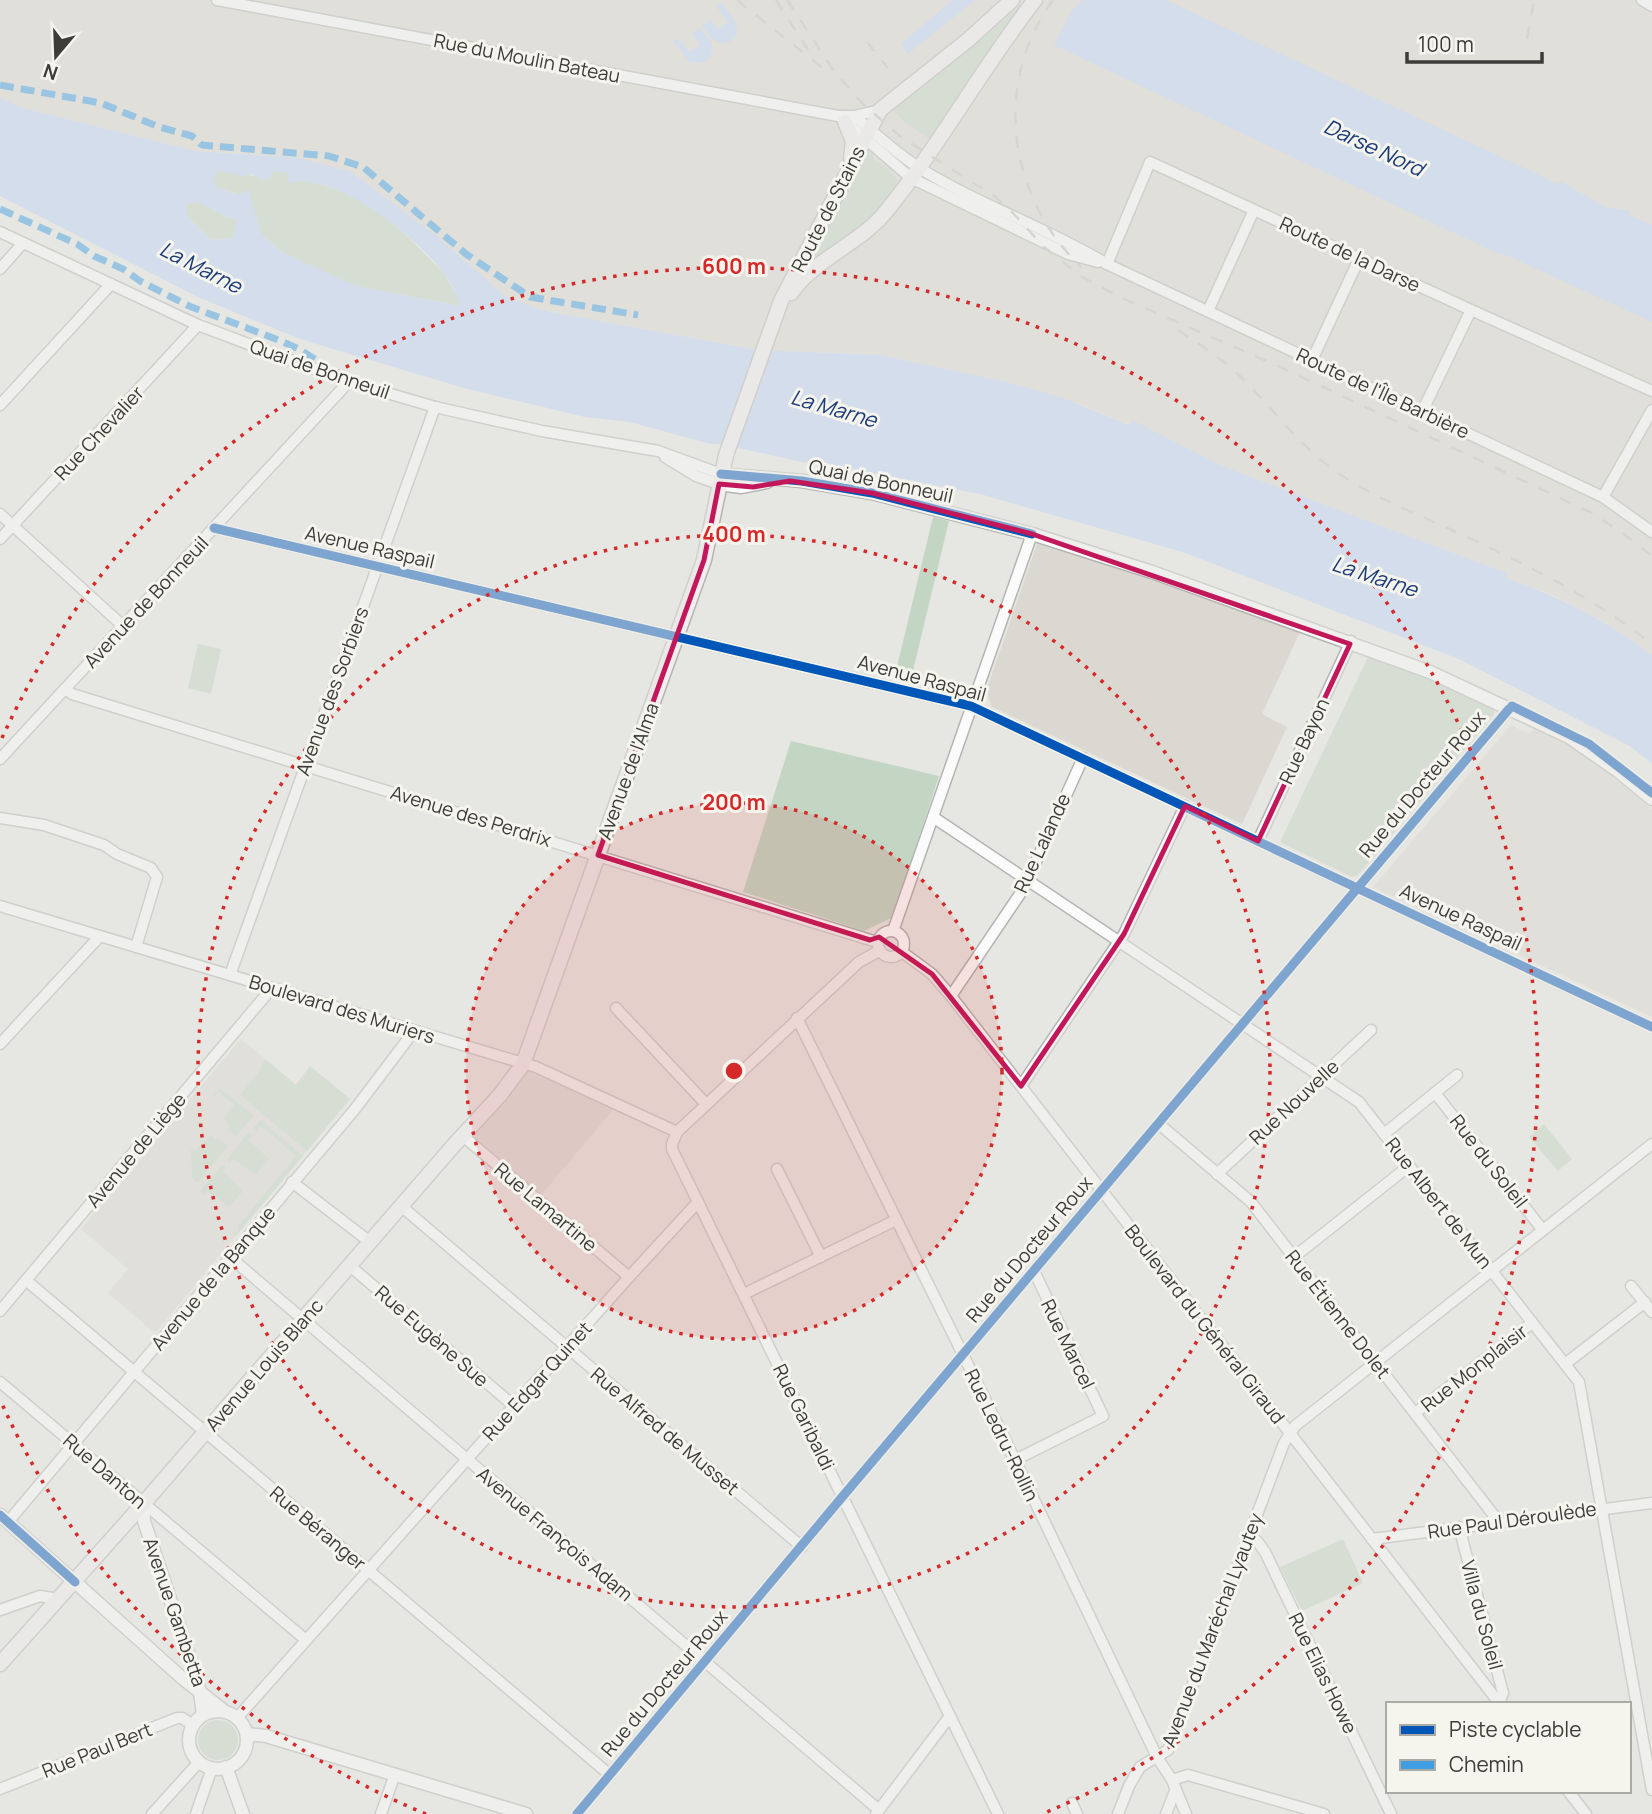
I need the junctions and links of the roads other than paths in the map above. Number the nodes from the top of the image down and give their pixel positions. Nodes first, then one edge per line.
1 (217, 0) edge
2 (1012, 0) edge
3 (1035, 0) edge
4 (1642, 0) edge
5 (1652, 6) edge
6 (880, 110) junction
7 (846, 118) junction
8 (867, 133) junction
9 (850, 165) junction
10 (915, 173) junction
11 (1254, 210) junction
12 (0, 232) edge
13 (23, 243) junction
14 (1359, 259) junction
15 (1107, 264) junction
16 (0, 269) edge
17 (111, 284) junction
18 (1471, 310) junction
19 (1208, 311) junction
20 (198, 325) junction
21 (768, 338) junction
22 (1312, 360) junction
23 (346, 381) junction
24 (1652, 391) edge
25 (0, 405) edge
26 (435, 407) junction
27 (1652, 410) edge
28 (1422, 412) junction
29 (720, 479) junction
30 (1603, 496) junction
31 (0, 514) edge
32 (12, 526) junction
33 (214, 528) junction
34 (1652, 532) edge
35 (1032, 534) junction
36 (0, 539) edge
37 (377, 566) junction
38 (123, 626) junction
39 (676, 637) junction
40 (1351, 643) junction
41 (65, 689) junction
42 (971, 706) junction
43 (1509, 709) junction
44 (0, 758) edge
45 (1083, 758) junction
46 (306, 764) junction
47 (1652, 799) edge
48 (1185, 806) junction
49 (933, 817) junction
50 (0, 818) edge
51 (1258, 841) junction
52 (598, 855) junction
53 (1027, 879) junction
54 (1358, 888) junction
55 (0, 906) edge
56 (893, 931) junction
57 (100, 936) junction
58 (1120, 941) junction
59 (136, 947) junction
60 (878, 947) junction
61 (902, 952) junction
62 (230, 975) junction
63 (269, 987) junction
64 (951, 996) junction
65 (616, 1008) dead end
66 (797, 1018) junction
67 (1243, 1024) junction
68 (1652, 1027) edge
69 (1371, 1030) dead end
70 (414, 1031) junction
71 (0, 1044) edge
72 (523, 1064) junction
73 (1457, 1076) dead end
74 (1321, 1077) junction
75 (1021, 1086) junction
76 (1436, 1093) junction
77 (706, 1104) junction
78 (1159, 1124) junction
79 (677, 1132) junction
80 (1384, 1134) junction
81 (463, 1136) junction
82 (1652, 1144) edge
83 (1409, 1166) junction
84 (777, 1169) dead end
85 (1217, 1174) junction
86 (292, 1182) junction
87 (1102, 1192) junction
88 (698, 1202) junction
89 (401, 1206) junction
90 (896, 1220) junction
91 (1542, 1229) junction
92 (370, 1242) junction
93 (821, 1257) junction
94 (1294, 1257) junction
95 (231, 1258) junction
96 (350, 1266) junction
97 (1490, 1270) junction
98 (1034, 1271) junction
99 (629, 1277) junction
100 (27, 1281) junction
101 (1631, 1286) dead end
102 (744, 1294) junction
103 (1648, 1307) edge
104 (0, 1311) edge
105 (303, 1320) junction
106 (1532, 1323) junction
107 (567, 1348) junction
108 (962, 1355) junction
109 (1376, 1362) junction
110 (1565, 1364) junction
111 (135, 1371) junction
112 (0, 1382) edge
113 (514, 1406) junction
114 (1415, 1413) junction
115 (205, 1432) junction
116 (1290, 1433) junction
117 (74, 1444) junction
118 (467, 1459) junction
119 (1015, 1460) junction
120 (843, 1496) junction
121 (1652, 1503) edge
122 (143, 1504) junction
123 (1602, 1508) junction
124 (4, 1519) edge
125 (1499, 1521) junction
126 (1459, 1527) junction
127 (1249, 1537) junction
128 (1372, 1539) junction
129 (802, 1548) junction
130 (369, 1571) junction
131 (75, 1582) junction
132 (58, 1599) junction
133 (0, 1610) edge
134 (306, 1640) junction
135 (705, 1662) junction
136 (0, 1664) edge
137 (200, 1692) junction
138 (1498, 1702) edge
139 (1501, 1702) edge
140 (225, 1711) junction
141 (1652, 1711) edge
142 (1638, 1713) junction
143 (203, 1715) junction
144 (950, 1716) junction
145 (237, 1717) junction
146 (193, 1725) junction
147 (247, 1734) junction
148 (1157, 1758) junction
149 (199, 1762) junction
150 (226, 1767) junction
151 (212, 1768) junction
152 (395, 1774) junction
153 (610, 1776) junction
154 (1174, 1786) junction
155 (0, 1790) edge
156 (1652, 1790) edge
157 (1570, 1793) edge
158 (878, 1812) edge
159 (152, 1814) edge
160 (195, 1814) edge
161 (243, 1814) edge
162 (381, 1814) edge
163 (526, 1814) edge
164 (577, 1814) edge
165 (998, 1814) edge
166 (1118, 1814) edge
167 (1166, 1814) edge
168 (1186, 1814) edge
169 (1324, 1814) edge
170 (1391, 1814) edge
171 (1586, 1814) edge

1 - 7 street, Rue du Moulin Bateau
2 - 6 main road, Route de Stains
3 - 10 main road, Route de Stains
4 - 5 street
6 - 7 street
6 - 8 main road, Route de Stains
7 - 8 street, Route de l'Île Barbière
7 - 9 main road
8 - 9 main road, Route de Stains
8 - 10 street, Route de l'Île Barbière
9 - 21 main road, Route de Stains
10 - 15 street, Route de l'Île Barbière
10 - 21 main road, Route de Stains
11 - 14 street, Route de la Darse
11 - 15 street, Route de la Darse
11 - 19 street
12 - 13 street, Quai de Bonneuil
13 - 16 street
13 - 17 street, Quai de Bonneuil
14 - 18 street, Route de la Darse
14 - 22 street
15 - 19 street, Route de l'Île Barbière
17 - 20 street, Quai de Bonneuil
17 - 25 street
18 - 24 street, Route de la Darse
18 - 28 street
19 - 22 street, Route de l'Île Barbière
20 - 23 street, Quai de Bonneuil
20 - 32 street, Rue Chevalier
21 - 29 main road, Avenue de l'Alma
22 - 28 street, Route de l'Île Barbière
23 - 26 street, Quai de Bonneuil
23 - 33 street, Avenue de Bonneuil
26 - 29 street, Quai de Bonneuil
26 - 37 street, Avenue des Sorbiers
27 - 30 street
28 - 30 street, Route de l'Île Barbière
29 - 35 street, Quai de Bonneuil
29 - 39 main road, Avenue de l'Alma
30 - 34 street, Route de l'Île Barbière
31 - 32 street
32 - 36 street, Rue Chevalier
32 - 38 street
33 - 37 street, Avenue Raspail
33 - 38 street, Avenue de Bonneuil
35 - 40 street, Quai de Bonneuil
35 - 42 street
37 - 39 street, Avenue Raspail
37 - 46 street, Avenue des Sorbiers
38 - 41 street, Avenue de Bonneuil
39 - 42 street, Avenue Raspail
39 - 52 main road, Avenue de l'Alma
40 - 43 street, Quai de Bonneuil
40 - 51 street, Rue Bayon
41 - 44 street, Avenue de Bonneuil
41 - 46 street, Avenue des Perdrix
42 - 45 street, Avenue Raspail
42 - 49 street
43 - 47 street, Quai de Bonneuil
43 - 54 street, Rue du Docteur Roux
45 - 48 street, Avenue Raspail
45 - 53 street, Rue Lalande
46 - 52 street, Avenue des Perdrix
46 - 62 street, Avenue des Sorbiers
48 - 51 street, Avenue Raspail
48 - 58 street
49 - 53 street, Rue Albert de Mun
49 - 56 street
50 - 59 street
51 - 54 street, Avenue Raspail
52 - 60 street, Avenue des Perdrix
52 - 72 main road, Avenue de l'Alma
53 - 58 street, Rue Albert de Mun
53 - 64 street, Rue Lalande
54 - 67 street, Rue du Docteur Roux
54 - 68 street, Avenue Raspail
55 - 57 street, Boulevard des Muriers
56 - 60 street
56 - 61 street
57 - 59 street, Boulevard des Muriers
57 - 71 street
58 - 67 street, Rue Albert de Mun
58 - 75 street
59 - 62 street, Boulevard des Muriers
60 - 61 street
60 - 66 street
61 - 64 street, Boulevard du Général Giraud
62 - 63 street, Boulevard des Muriers
63 - 70 street, Boulevard des Muriers
63 - 100 street, Avenue de Liège
64 - 75 street, Boulevard du Général Giraud
65 - 77 street
66 - 77 street
66 - 90 street, Rue Ledru-Rollin
67 - 74 street, Rue Albert de Mun
67 - 78 street, Rue du Docteur Roux
69 - 74 street, Rue Nouvelle
70 - 72 street, Boulevard des Muriers
70 - 86 street, Avenue de la Banque
72 - 79 street, Boulevard des Muriers
72 - 81 main road, Avenue Louis Blanc
73 - 76 street
74 - 80 street, Rue Albert de Mun
74 - 85 street, Rue Nouvelle
75 - 87 street, Boulevard du Général Giraud
76 - 80 street
76 - 91 street, Rue du Soleil
77 - 79 street
78 - 85 street, Rue Étienne Dolet
78 - 87 street, Rue du Docteur Roux
79 - 88 street, Rue Garibaldi
80 - 83 street, Rue Albert de Mun
81 - 89 main road, Avenue Louis Blanc
81 - 99 street, Rue Lamartine
82 - 91 street
83 - 94 street
83 - 97 street, Rue Albert de Mun
84 - 93 street
85 - 94 street, Rue Étienne Dolet
86 - 92 street
86 - 95 street, Avenue de la Banque
87 - 98 street, Rue du Docteur Roux
87 - 116 street, Boulevard du Général Giraud
88 - 99 street, Rue Edgar Quinet
88 - 102 street, Rue Garibaldi
89 - 92 main road, Avenue Louis Blanc
89 - 107 street, Rue Alfred de Musset
90 - 93 street
90 - 108 street, Rue Ledru-Rollin
91 - 97 street
92 - 96 main road, Avenue Louis Blanc
93 - 102 street
94 - 109 street, Rue Étienne Dolet
95 - 105 street, Avenue François Adam
95 - 111 street, Avenue de la Banque
96 - 105 main road, Avenue Louis Blanc
96 - 113 street, Rue Eugène Sue
97 - 106 street, Rue Albert de Mun
97 - 109 street
98 - 108 street, Rue du Docteur Roux
98 - 119 street, Rue Marcel
99 - 107 street, Rue Edgar Quinet
100 - 104 street, Avenue de Liège
100 - 111 street, Rue Béranger
101 - 103 street
102 - 120 street, Rue Garibaldi
103 - 110 street
105 - 115 main road, Avenue Louis Blanc
105 - 118 street, Avenue François Adam
106 - 110 street, Rue Albert de Mun
106 - 114 street, Rue Monplaisir
107 - 113 street, Rue Edgar Quinet
107 - 129 street, Rue Alfred de Musset
108 - 119 street, Rue Ledru-Rollin
108 - 120 street, Rue du Docteur Roux
109 - 114 street, Rue Étienne Dolet
109 - 116 street
110 - 123 street, Rue Albert de Mun
111 - 115 street, Rue Béranger
111 - 117 street, Avenue de la Banque
112 - 117 street, Rue Danton
113 - 118 street, Rue Edgar Quinet
114 - 125 street, Rue Étienne Dolet
115 - 122 main road, Avenue Louis Blanc
115 - 130 street, Rue Béranger
116 - 127 street, Avenue du Maréchal Lyautey
116 - 128 street, Boulevard du Général Giraud
117 - 122 street, Rue Danton
117 - 124 street, Avenue de la Banque
118 - 130 street, Rue Edgar Quinet
118 - 135 street, Avenue François Adam
119 - 148 street, Rue Ledru-Rollin
120 - 129 street, Rue du Docteur Roux
120 - 144 street, Rue Garibaldi
121 - 123 street, Rue Paul Déroulède
122 - 131 main road, Avenue Louis Blanc
122 - 134 street, Rue Danton
122 - 137 street, Avenue Gambetta
123 - 125 street, Rue Paul Déroulède
123 - 142 street, Rue Albert de Mun
124 - 131 street
125 - 126 street, Rue Paul Déroulède
126 - 128 street, Rue Paul Déroulède
126 - 139 street, Villa du Soleil
127 - 148 street, Avenue du Maréchal Lyautey
127 - 170 street, Rue Elias Howe
128 - 138 street, Boulevard du Général Giraud
129 - 135 street, Rue du Docteur Roux
130 - 134 street, Rue Edgar Quinet
130 - 153 street, Rue Béranger
131 - 132 main road, Avenue Louis Blanc
131 - 137 street
132 - 133 street
132 - 136 main road, Avenue Louis Blanc
134 - 145 street, Rue Edgar Quinet
135 - 153 street, Rue du Docteur Roux
135 - 158 street, Avenue François Adam
137 - 140 street, Avenue Gambetta
137 - 143 street
140 - 143 street
140 - 145 street
141 - 142 street
142 - 156 street, Rue Albert de Mun
143 - 146 street
144 - 158 street
144 - 165 street, Rue Garibaldi
145 - 147 street
146 - 149 street
146 - 155 street, Rue Paul Bert
147 - 150 street
147 - 152 street
148 - 154 street, Rue Ledru-Rollin
148 - 166 street, Avenue du Maréchal Lyautey
149 - 151 street
149 - 159 street
150 - 151 street
150 - 161 street
151 - 160 street
152 - 162 street
152 - 163 street
153 - 164 street, Rue du Docteur Roux
154 - 167 street
154 - 168 street, Rue Ledru-Rollin
154 - 169 street
157 - 171 street

